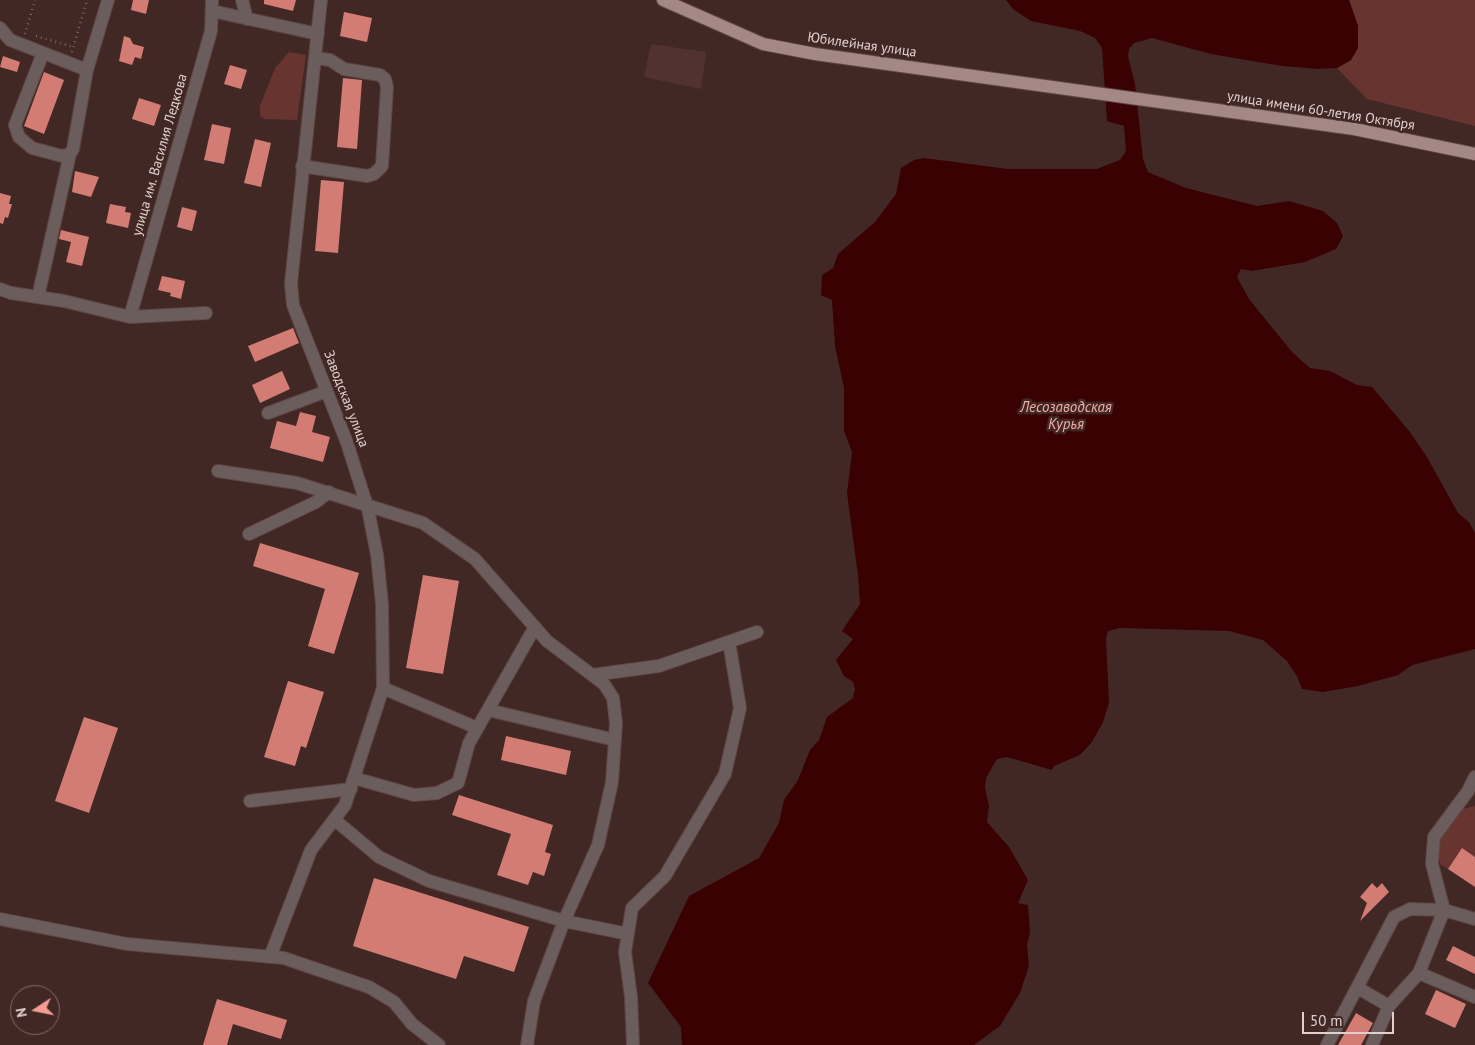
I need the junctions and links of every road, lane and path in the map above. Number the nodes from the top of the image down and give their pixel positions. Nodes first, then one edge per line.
1 (35, 0) edge
2 (87, 0) edge
3 (108, 0) edge
4 (242, 0) edge
5 (321, 0) edge
6 (663, 0) edge
7 (212, 6) edge
8 (247, 19) junction
9 (0, 28) edge
10 (26, 32) junction
11 (318, 34) junction
12 (22, 45) junction
13 (73, 47) junction
14 (43, 53) junction
15 (316, 58) junction
16 (69, 63) junction
17 (87, 70) junction
18 (1162, 101) joint
19 (72, 151) junction
20 (1475, 154) edge
21 (302, 166) junction
22 (0, 289) edge
23 (38, 297) junction
24 (206, 313) dead end
25 (130, 317) junction
26 (328, 391) junction
27 (268, 413) dead end
28 (218, 471) dead end
29 (329, 492) junction
30 (366, 505) junction
31 (249, 534) dead end
32 (535, 626) junction
33 (757, 632) dead end
34 (729, 642) junction
35 (592, 675) junction
36 (383, 688) junction
37 (488, 710) junction
38 (478, 728) junction
39 (615, 740) junction
40 (1475, 777) edge
41 (353, 784) junction
42 (250, 801) dead end
43 (335, 820) junction
44 (1444, 910) junction
45 (0, 919) edge
46 (1475, 919) edge
47 (564, 921) junction
48 (628, 934) junction
49 (270, 957) junction
50 (1419, 973) junction
51 (1358, 988) junction
52 (1475, 997) edge
53 (1389, 1006) junction
54 (439, 1045) edge
55 (527, 1045) edge
56 (634, 1045) edge
57 (1327, 1045) edge
58 (1372, 1045) edge

1 - 10 path
2 - 13 path
3 - 17 street
4 - 8 street
5 - 11 street, Заводская улица
6 - 18 main road, Юбилейная улица
7 - 8 street
7 - 25 street, улица им. Василия Ледкова
8 - 11 street
9 - 12 street
10 - 12 path
10 - 13 path
11 - 15 street, Заводская улица
12 - 14 street
13 - 16 path
14 - 16 street
14 - 19 street
15 - 21 street, Заводская улица
15 - 21 street
16 - 17 street
17 - 19 street
18 - 20 main road, улица имени 60-летия Октября
19 - 23 street
21 - 26 street, Заводская улица
22 - 23 street
23 - 25 street
24 - 25 street
26 - 27 street
26 - 30 street, Заводская улица
28 - 29 street
29 - 30 street
29 - 31 street
30 - 32 street
30 - 36 street, Заводская улица
32 - 35 street
32 - 37 street
33 - 34 street
34 - 35 street
34 - 48 street
35 - 39 street
36 - 38 street
36 - 41 street, Заводская улица
37 - 38 street
37 - 39 street
38 - 41 street
39 - 47 street
40 - 44 street
41 - 42 street
41 - 43 street, Заводская улица
43 - 47 street
43 - 49 street, Заводская улица
44 - 46 street
44 - 50 street
44 - 51 street
45 - 49 street
47 - 48 street
47 - 55 street
48 - 56 street
49 - 54 street
50 - 52 street
50 - 53 street
51 - 53 street
51 - 57 street
53 - 58 street

